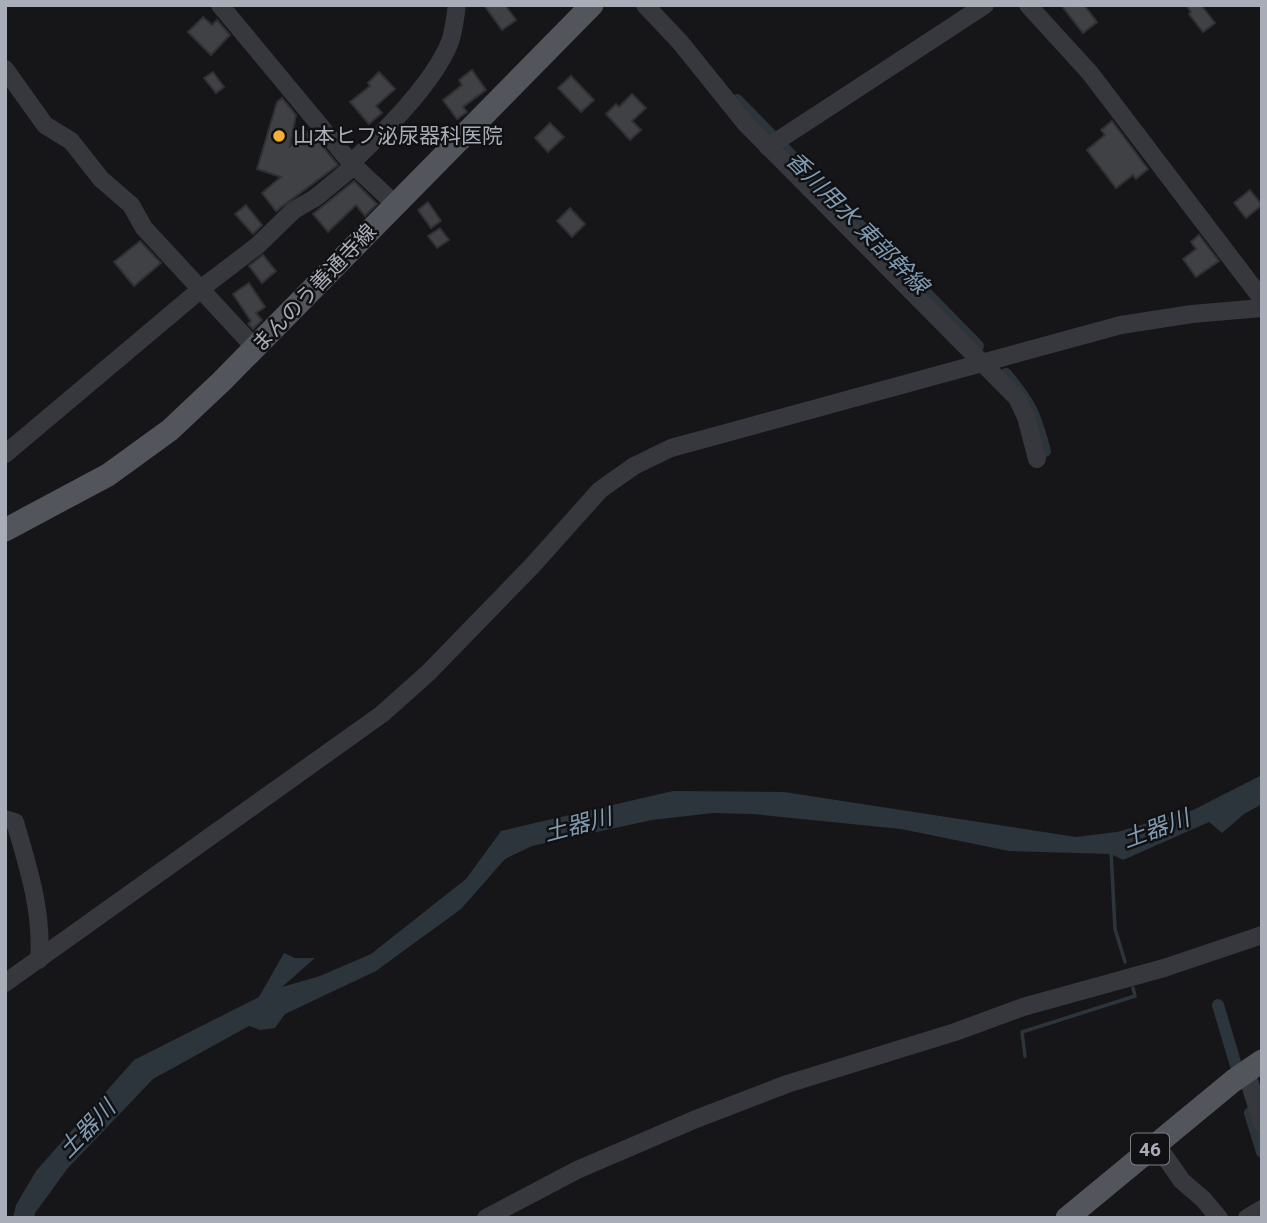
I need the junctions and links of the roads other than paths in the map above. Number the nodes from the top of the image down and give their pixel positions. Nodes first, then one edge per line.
1 (220, 5) edge
2 (457, 5) edge
3 (592, 5) edge
4 (645, 5) edge
5 (985, 5) edge
6 (1028, 5) edge
7 (5, 69) edge
8 (768, 147) junction
9 (352, 164) junction
10 (396, 205) junction
11 (201, 290) junction
12 (1262, 299) edge
13 (1262, 308) edge
14 (255, 348) junction
15 (984, 363) junction
16 (5, 454) edge
17 (1037, 458) dead end
18 (5, 530) edge
19 (5, 819) edge
20 (1262, 935) edge
21 (39, 960) junction
22 (5, 983) edge
23 (1246, 1071) edge
24 (1262, 1123) edge
25 (1156, 1144) junction
26 (1262, 1209) edge
27 (486, 1218) edge
28 (1067, 1218) edge
29 (1219, 1218) edge
30 (1247, 1218) edge

1 - 9 street
2 - 9 street
3 - 10 main road, まんのう善通寺線
4 - 8 street
5 - 8 street
6 - 12 street
7 - 11 street
8 - 15 street
9 - 10 street
9 - 11 street
10 - 14 main road, まんのう善通寺線
11 - 14 street
11 - 16 street
13 - 15 street
14 - 18 main road, まんのう善通寺線
15 - 17 street
15 - 21 street
19 - 21 street
20 - 27 street
21 - 22 street
23 - 24 street
23 - 25 main road, 46
25 - 28 main road, 46
25 - 29 street
26 - 30 street

